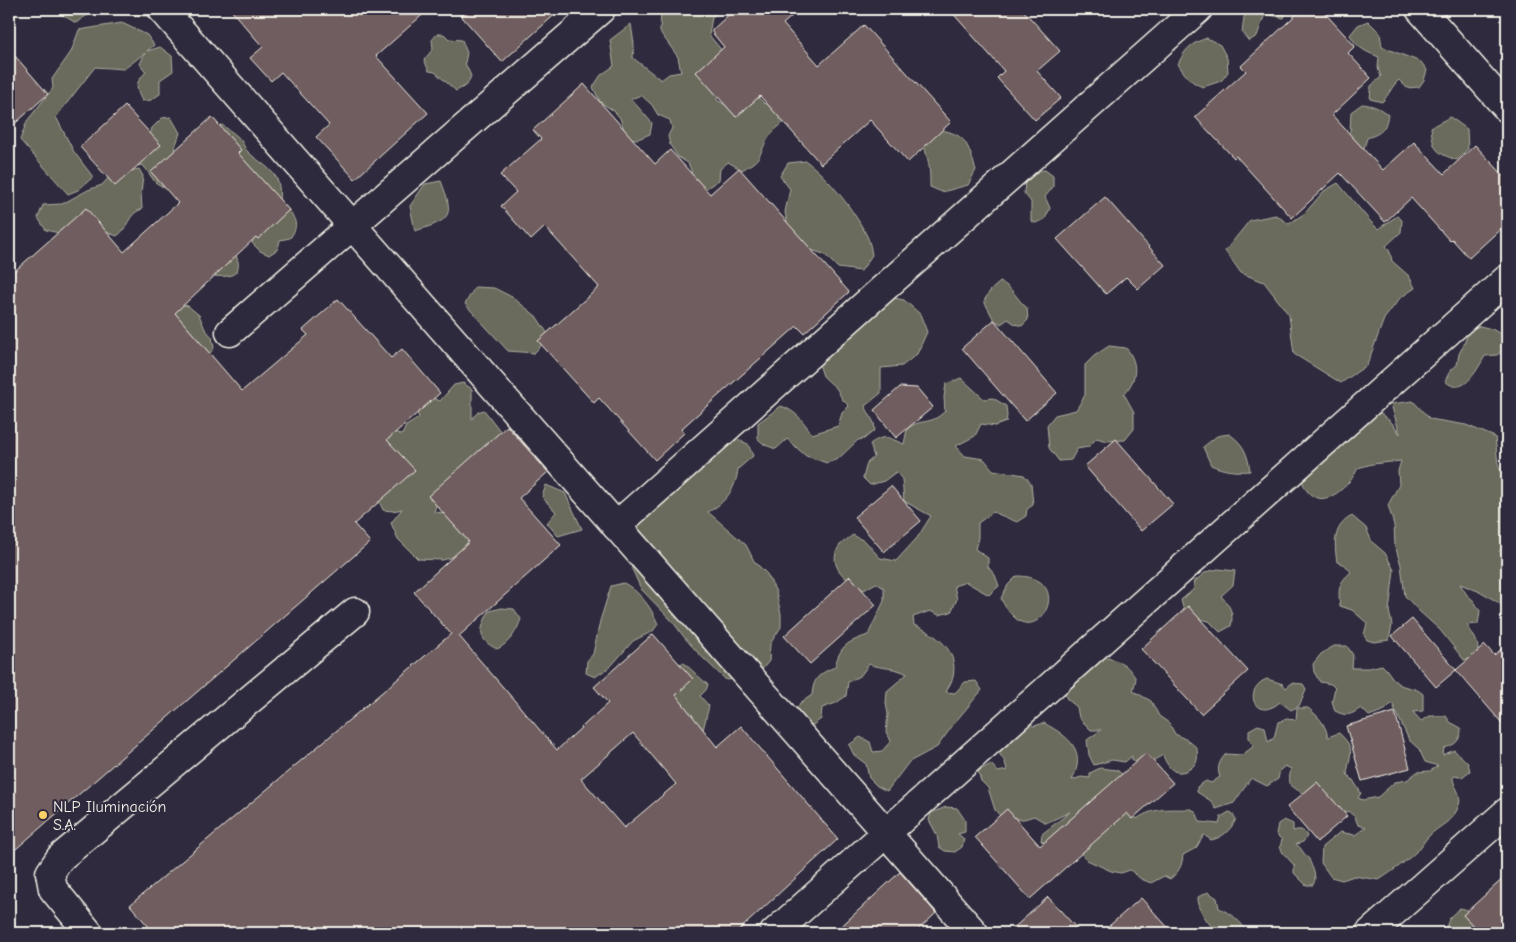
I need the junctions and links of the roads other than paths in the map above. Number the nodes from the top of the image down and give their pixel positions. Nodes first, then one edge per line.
1 (162, 9) edge
2 (601, 9) edge
3 (1198, 9) edge
4 (1420, 9) edge
5 (1507, 108) edge
6 (352, 225) junction
7 (1507, 280) edge
8 (230, 332) dead end
9 (616, 526) junction
10 (355, 612) dead end
11 (1507, 812) edge
12 (886, 834) junction
13 (89, 933) edge
14 (774, 933) edge
15 (974, 933) edge
16 (1370, 933) edge

1 - 6 street
2 - 6 street
3 - 9 street
4 - 5 street
6 - 8 street
6 - 9 street
7 - 12 street
9 - 12 street
10 - 13 street
11 - 16 street
12 - 14 street
12 - 15 street

